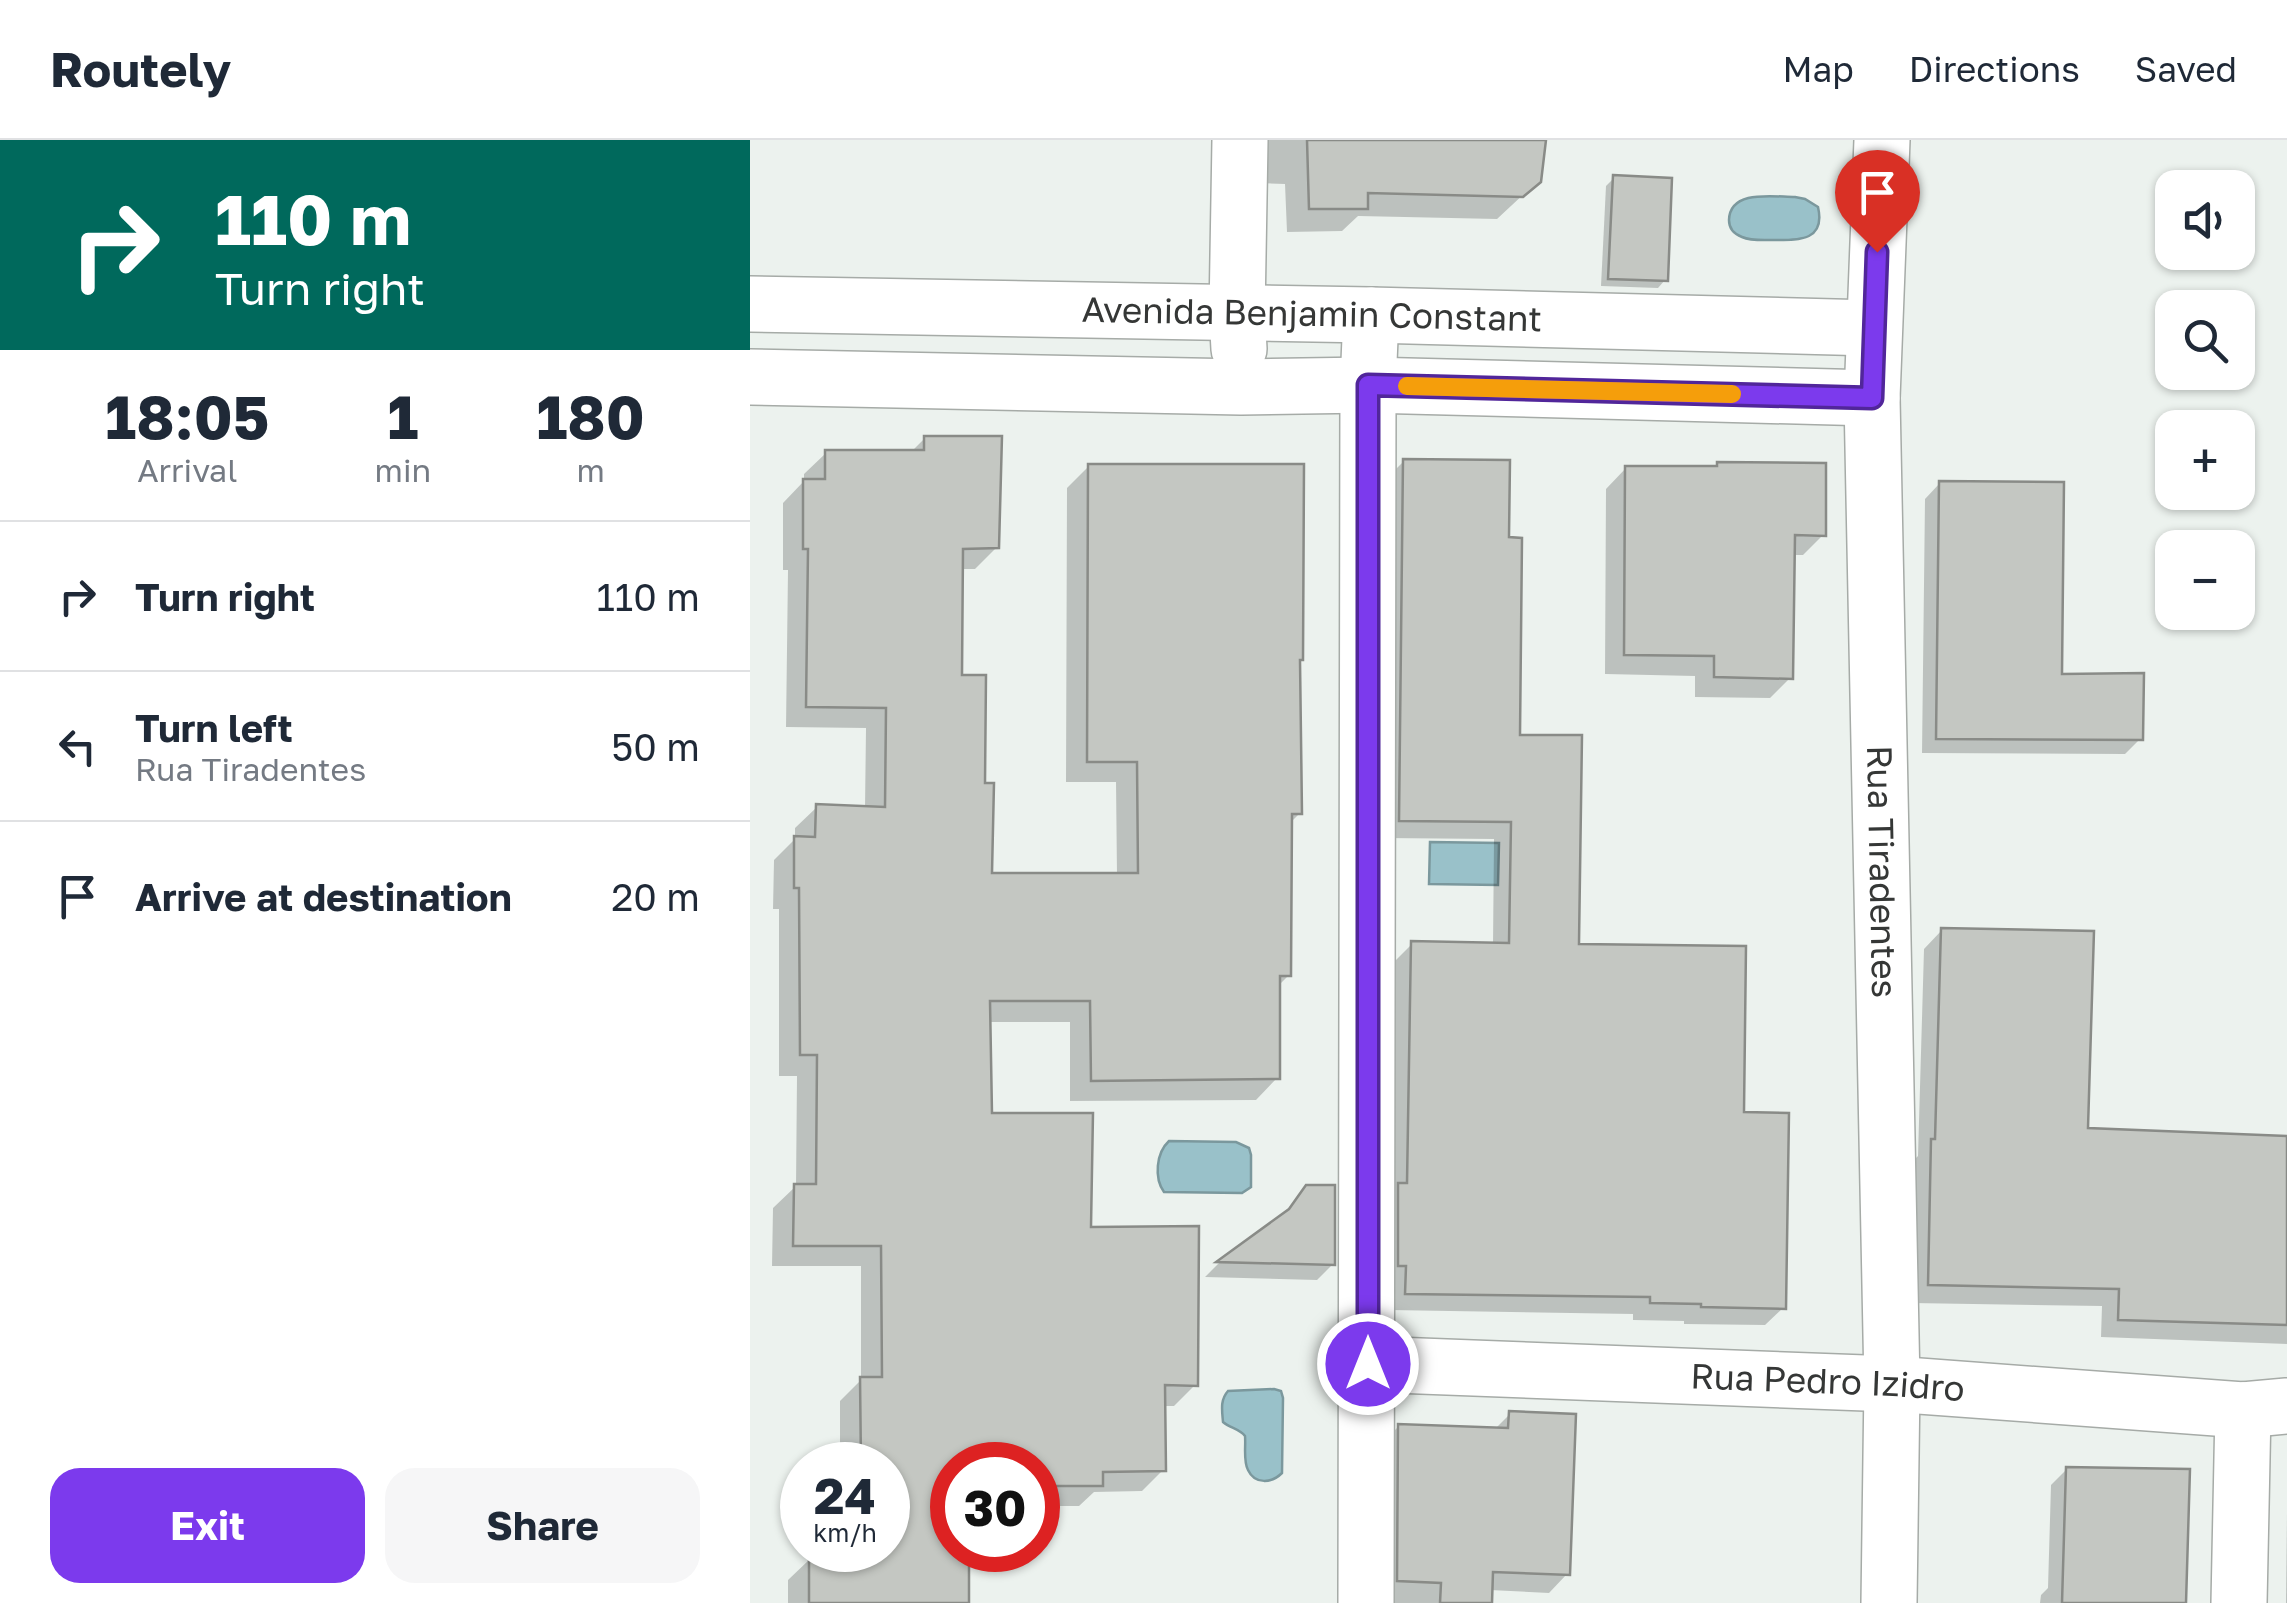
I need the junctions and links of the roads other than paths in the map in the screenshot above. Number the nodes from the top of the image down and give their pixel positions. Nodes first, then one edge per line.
1 (1240, 140) edge
2 (1882, 140) edge
3 (750, 304) edge
4 (1237, 313) junction
5 (1371, 314) junction
6 (1873, 328) junction
7 (750, 377) edge
8 (1368, 385) junction
9 (1241, 387) junction
10 (1872, 398) junction
11 (1368, 1364) junction
12 (1892, 1384) junction
13 (2265, 1408) edge
14 (1366, 1603) edge
15 (1889, 1603) edge
16 (2239, 1603) edge

1 - 4 street
2 - 6 street, Rua Tiradentes
3 - 4 street, Avenida Benjamin Constant
4 - 5 street, Avenida Benjamin Constant
4 - 9 street
5 - 6 street, Avenida Benjamin Constant
5 - 8 street
6 - 10 street, Rua Tiradentes
7 - 9 street, Avenida Benjamin Constant
8 - 9 street, Avenida Benjamin Constant
8 - 10 street, Avenida Benjamin Constant
8 - 11 street
10 - 12 street, Rua Tiradentes
11 - 12 street, Rua Pedro Izidro
11 - 14 street
12 - 13 street, Rua Pedro Izidro
12 - 15 street, Rua Tiradentes
13 - 16 street

